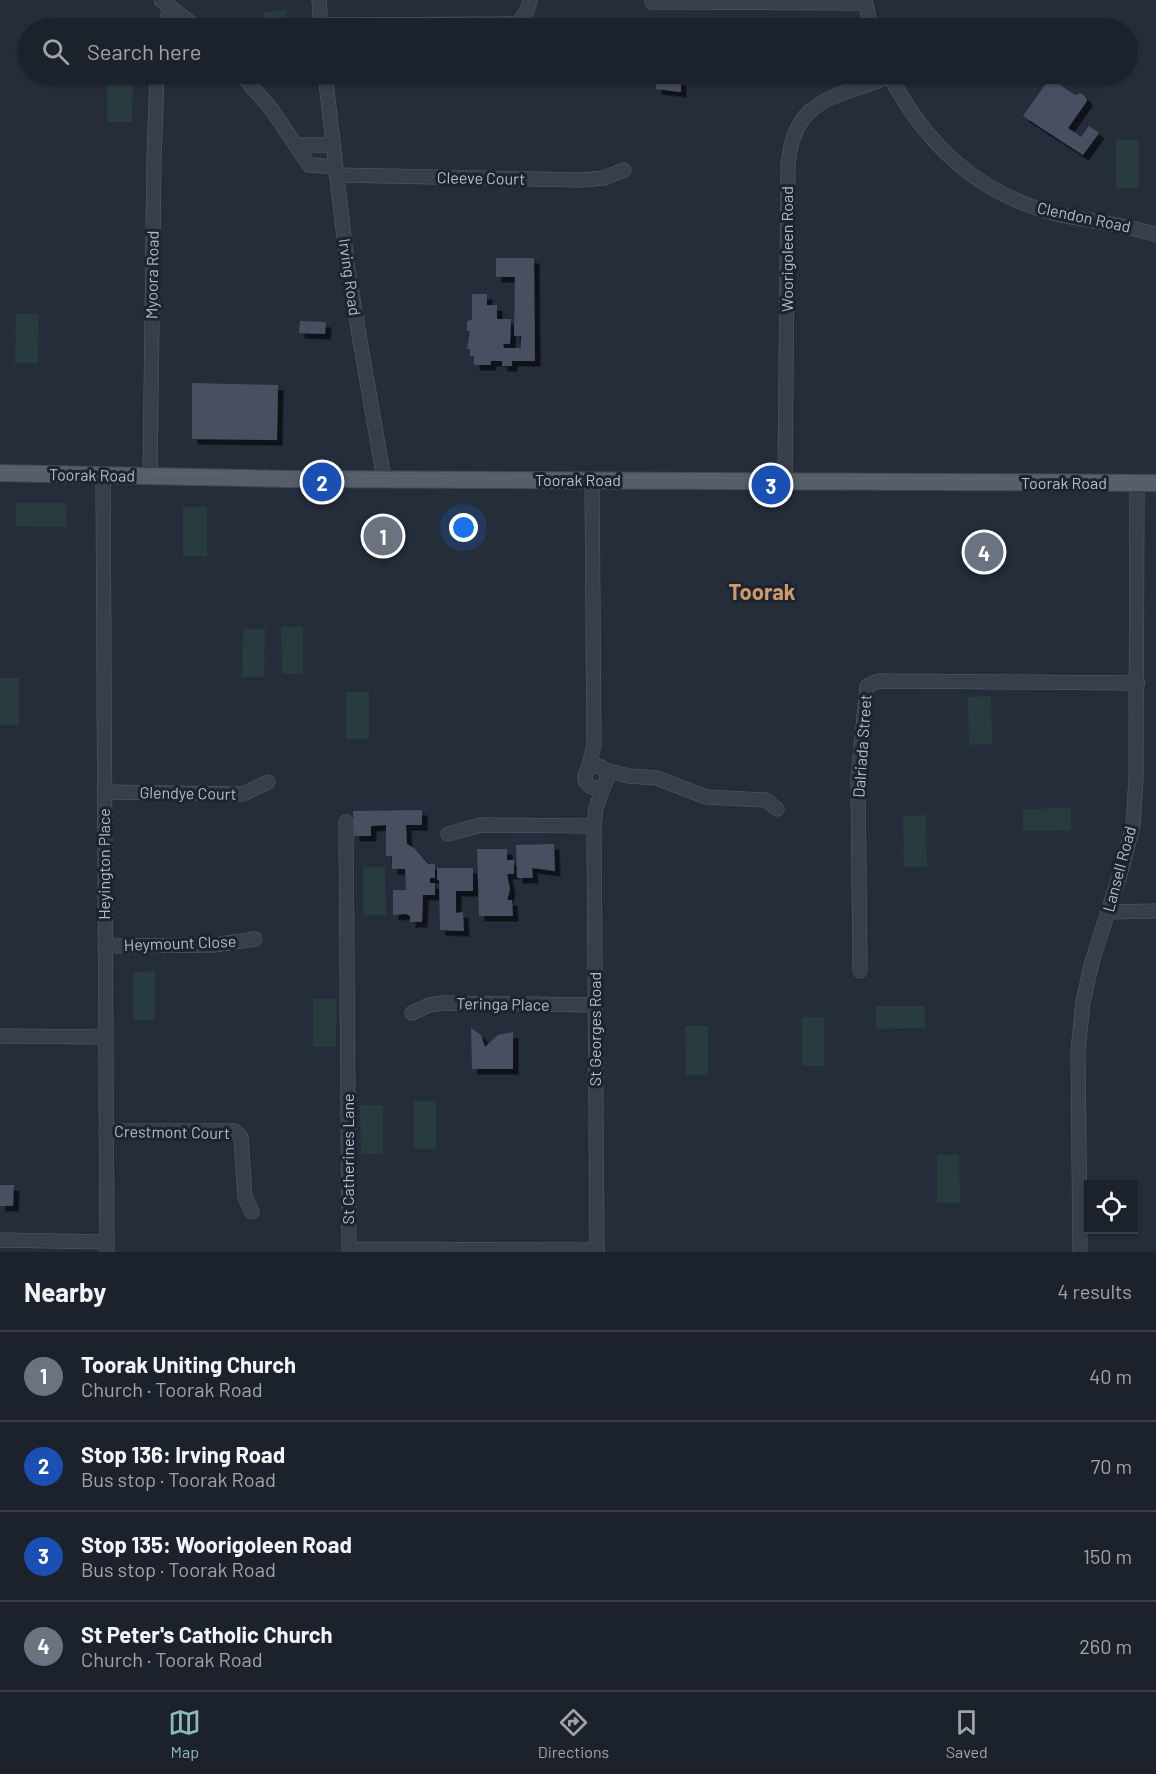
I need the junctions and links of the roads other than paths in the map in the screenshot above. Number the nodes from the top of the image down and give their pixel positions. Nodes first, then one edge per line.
1 (320, 0) edge
2 (530, 0) edge
3 (865, 1) edge
4 (652, 2) dead end
5 (166, 3) edge
6 (165, 18) edge
7 (185, 18) edge
8 (321, 18) edge
9 (523, 18) edge
10 (869, 18) edge
11 (156, 84) edge
12 (250, 84) edge
13 (326, 84) edge
14 (866, 84) edge
15 (895, 84) edge
16 (297, 145) junction
17 (332, 145) junction
18 (624, 170) dead end
19 (335, 171) junction
20 (1156, 234) edge
21 (0, 473) edge
22 (103, 475) junction
23 (150, 476) junction
24 (384, 479) junction
25 (592, 480) junction
26 (785, 481) junction
27 (1137, 483) junction
28 (1156, 483) edge
29 (1138, 683) junction
30 (594, 745) junction
31 (588, 769) junction
32 (604, 777) junction
33 (268, 782) dead end
34 (588, 785) junction
35 (104, 792) junction
36 (596, 808) junction
37 (777, 809) dead end
38 (346, 822) dead end
39 (594, 826) junction
40 (448, 834) dead end
41 (1156, 911) edge
42 (1108, 912) junction
43 (255, 939) dead end
44 (105, 946) junction
45 (860, 971) dead end
46 (595, 1005) junction
47 (412, 1013) dead end
48 (0, 1036) edge
49 (105, 1038) junction
50 (106, 1131) junction
51 (252, 1212) dead end
52 (0, 1240) edge
53 (107, 1247) edge
54 (597, 1251) edge
55 (1080, 1252) edge

1 - 8 street
2 - 9 street
3 - 4 street
3 - 10 street
5 - 6 street
5 - 7 street
11 - 23 street, Myoora Road
12 - 16 street
13 - 17 street, Irving Road
14 - 26 street, Woorigoleen Road
15 - 20 street, Clendon Road
16 - 17 street
16 - 19 street, Cleeve Court
17 - 19 street, Irving Road
18 - 19 street, Cleeve Court
19 - 24 street, Irving Road
21 - 22 main road, Toorak Road
22 - 23 main road, Toorak Road
22 - 35 street, Heyington Place
23 - 24 main road, Toorak Road
24 - 25 main road, Toorak Road
25 - 26 main road, Toorak Road
25 - 30 street
26 - 27 main road, Toorak Road
27 - 28 main road, Toorak Road
27 - 29 street, Lansell Road
29 - 42 street, Lansell Road
29 - 45 street, Dalriada Street
30 - 31 street
30 - 32 street
31 - 32 street
31 - 34 street
32 - 34 street
32 - 36 street, St Georges Road
32 - 37 street
33 - 35 street, Glendye Court
34 - 36 street, St Georges Road
35 - 44 street, Heyington Place
36 - 39 street, St Georges Road
38 - 54 street, St Catherines Lane
39 - 40 street
39 - 46 street, St Georges Road
41 - 42 street
42 - 55 street, Lansell Road
43 - 44 street, Heymount Close
44 - 49 street, Heyington Place
46 - 47 street, Teringa Place
46 - 54 street, St Georges Road
48 - 49 street
49 - 50 street, Heyington Place
50 - 51 street, Crestmont Court
50 - 53 street, Heyington Place
52 - 53 street

